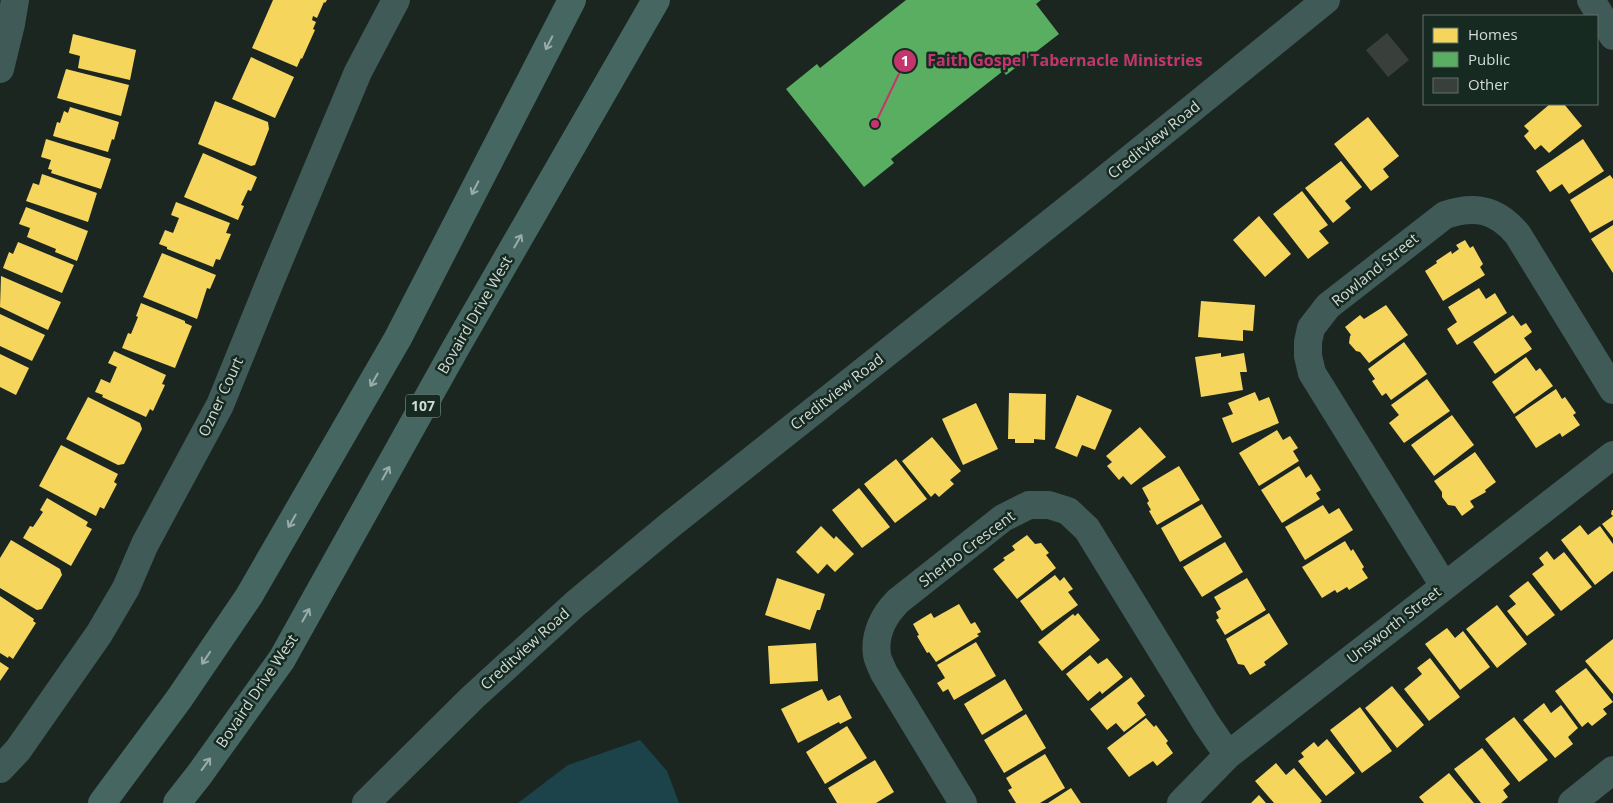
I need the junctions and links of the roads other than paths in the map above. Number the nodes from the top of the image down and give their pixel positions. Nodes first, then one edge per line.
1 (15, 0) edge
2 (396, 0) edge
3 (572, 0) edge
4 (656, 0) edge
5 (1326, 0) edge
6 (1591, 0) edge
7 (1613, 36) edge
8 (0, 69) edge
9 (1613, 390) edge
10 (1613, 455) edge
11 (1444, 586) junction
12 (1228, 755) junction
13 (0, 769) edge
14 (1613, 770) edge
15 (102, 803) edge
16 (176, 803) edge
17 (366, 803) edge
18 (963, 803) edge
19 (1180, 803) edge
20 (1572, 803) edge

1 - 8 street
2 - 13 street, Ozner Court
3 -> 15 main road
16 -> 4 main road, Bovaird Drive West / 107
5 - 17 street, Creditview Road
6 - 7 street
9 - 11 street, Rowland Street
10 - 11 street, Unsworth Street
11 - 12 street, Unsworth Street
12 - 18 street, Sherbo Crescent
12 - 19 street, Unsworth Street
14 - 20 street

